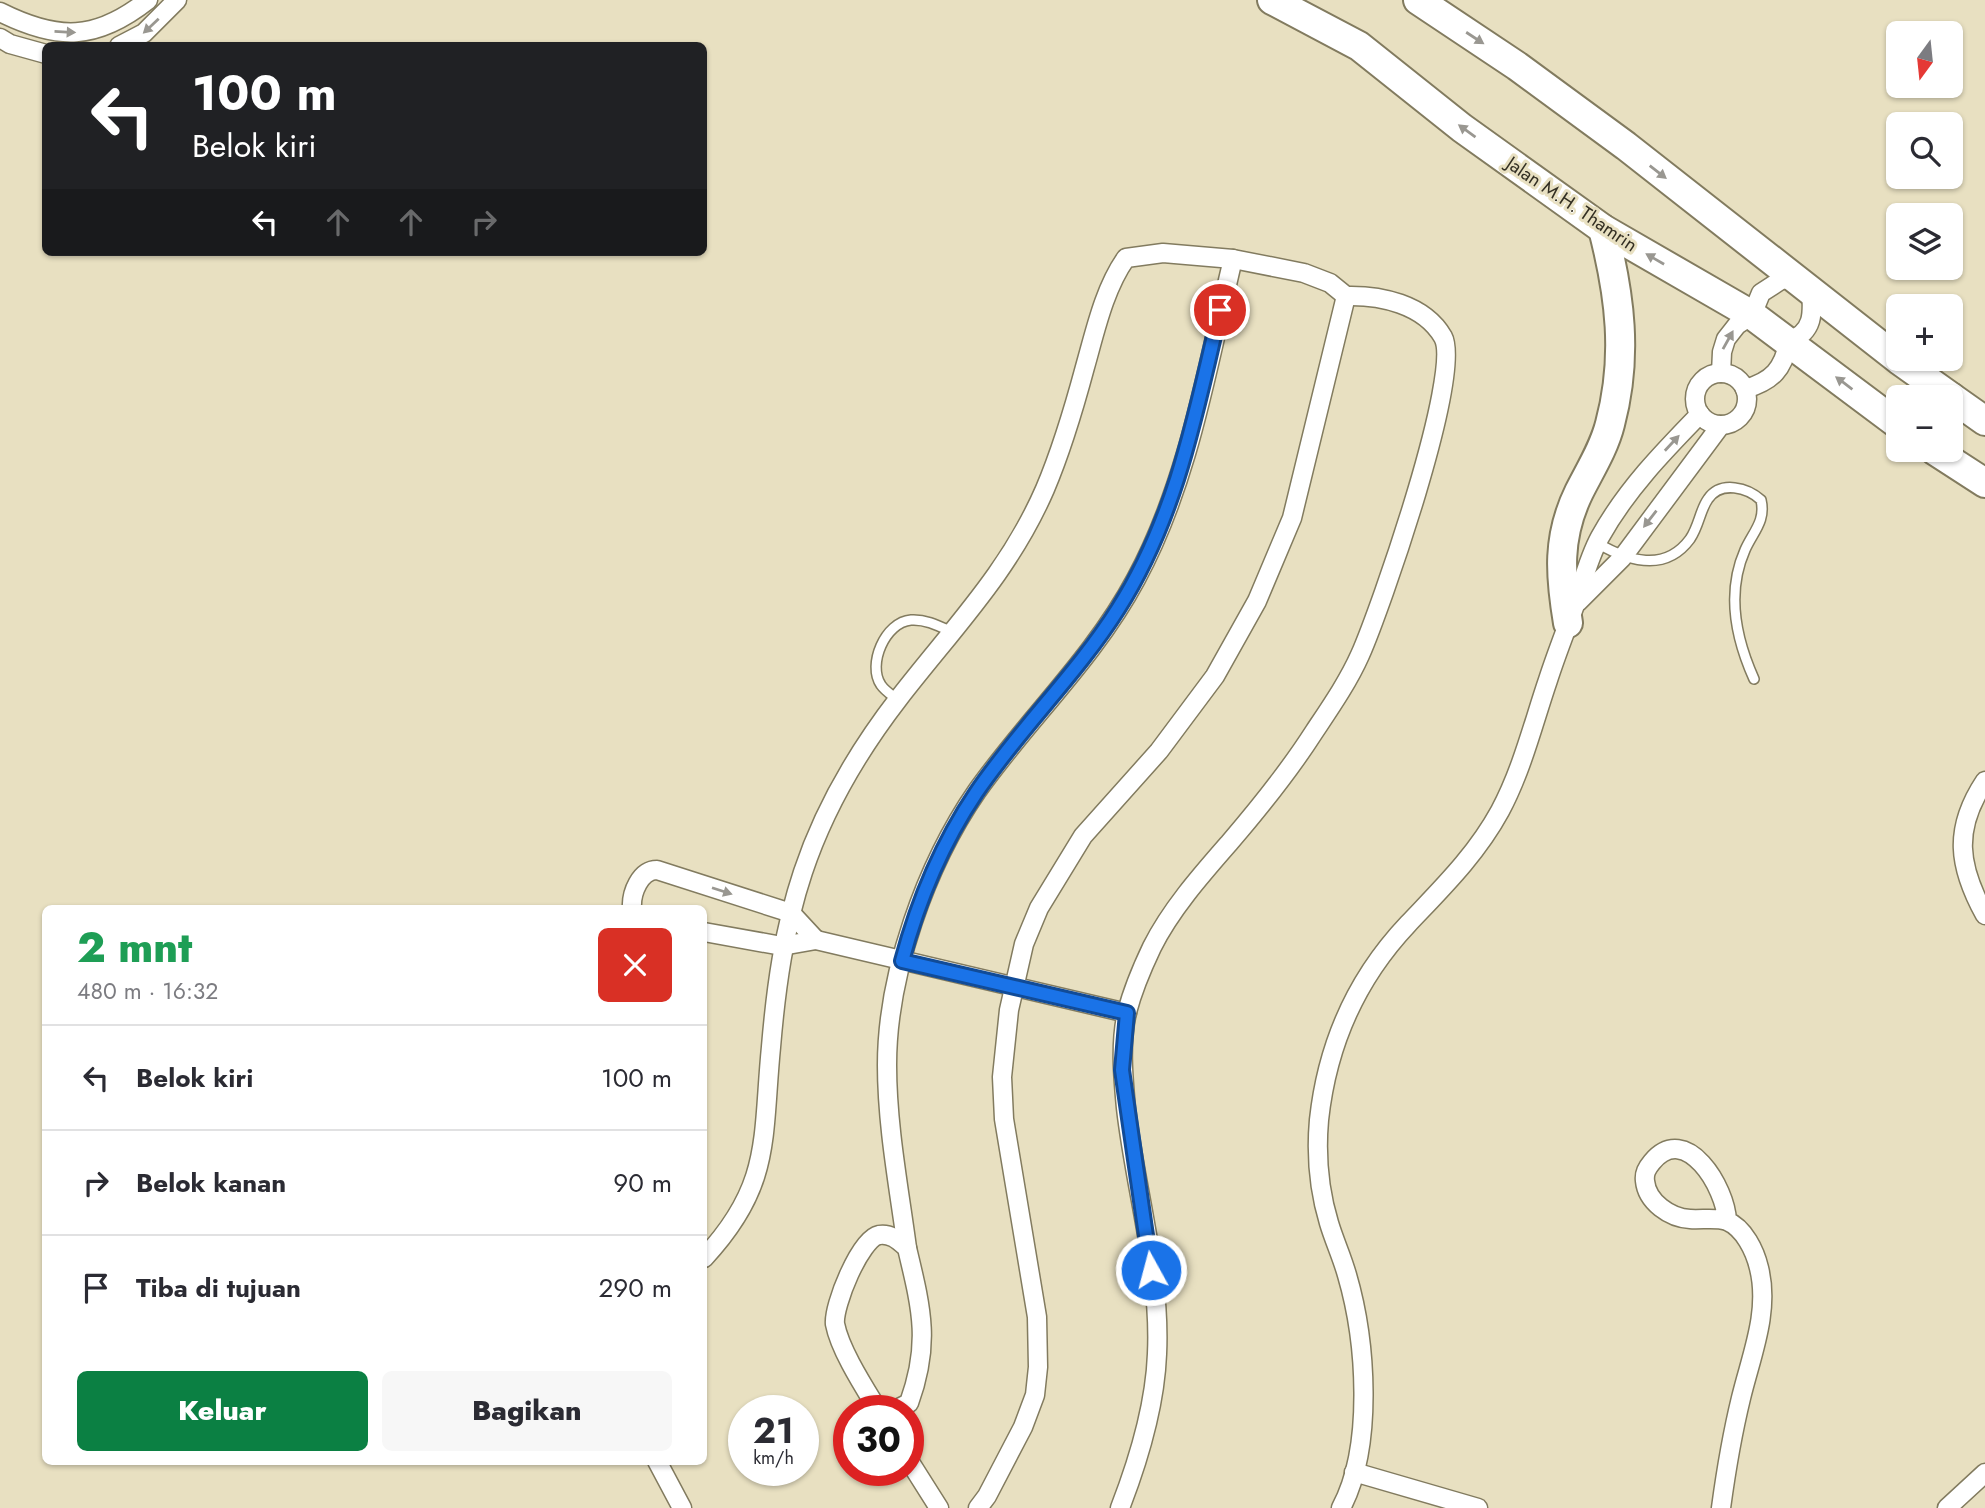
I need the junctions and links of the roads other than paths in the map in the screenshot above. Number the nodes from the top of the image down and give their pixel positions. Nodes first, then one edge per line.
1 (148, 0) edge
2 (177, 0) edge
3 (1418, 0) edge
4 (1281, 2) edge
5 (0, 12) edge
6 (0, 38) edge
7 (127, 42) edge
8 (42, 53) edge
9 (1603, 229) junction
10 (1233, 259) junction
11 (1802, 284) junction
12 (1346, 296) junction
13 (1752, 315) junction
14 (1788, 341) junction
15 (1721, 373) junction
16 (1934, 385) edge
17 (1745, 389) junction
18 (1963, 405) edge
19 (1700, 414) junction
20 (1886, 415) edge
21 (1985, 421) edge
22 (1721, 425) junction
23 (1953, 462) edge
24 (1652, 465) junction
25 (1985, 483) edge
26 (1678, 484) junction
27 (1597, 543) junction
28 (1622, 558) junction
29 (1572, 614) junction
30 (952, 632) junction
31 (1754, 679) dead end
32 (898, 700) junction
33 (1985, 780) edge
34 (632, 905) edge
35 (791, 913) junction
36 (1985, 915) edge
37 (707, 933) edge
38 (816, 940) junction
39 (782, 946) junction
40 (902, 961) junction
41 (1013, 987) junction
42 (1127, 1013) junction
43 (1727, 1221) junction
44 (907, 1248) junction
45 (707, 1255) edge
46 (874, 1395) edge
47 (911, 1395) edge
48 (659, 1465) edge
49 (1354, 1472) junction
50 (1985, 1473) edge
51 (924, 1484) edge
52 (682, 1508) edge
53 (939, 1508) edge
54 (978, 1508) edge
55 (1120, 1508) edge
56 (1341, 1508) edge
57 (1478, 1508) edge
58 (1721, 1508) edge
59 (1947, 1508) edge

5 -> 1 street
2 -> 7 street
3 -> 11 main road
9 -> 4 main road, Jalan M.H. Thamrin
6 - 8 street
13 -> 9 main road, Jalan M.H. Thamrin
9 - 29 main road
10 - 12 street
10 - 30 street
10 - 40 street
11 - 13 street
11 - 14 street
11 - 16 main road
12 - 41 street
12 - 42 street
13 - 14 main road, Jalan M.H. Thamrin
15 -> 13 street
14 - 17 street
20 -> 14 main road, Jalan M.H. Thamrin
15 - 17 street
15 - 19 street
17 - 22 street
18 - 21 main road
19 - 22 street
24 -> 19 street
22 - 26 street
23 - 25 main road
24 - 26 street
24 - 27 street
26 -> 28 street
27 - 28 lane
27 - 29 street
28 - 29 street
28 - 31 lane
29 - 49 street
30 - 32 street
30 - 32 lane
32 - 35 street
33 - 36 street
34 -> 35 street
35 - 38 street
35 - 39 street
37 - 39 street
38 - 39 street
38 - 40 street
39 - 45 street
40 - 41 street
40 - 44 street
41 - 42 street
41 - 54 street
42 - 55 street
43 - 43 street
43 - 58 street
44 - 46 street
44 - 47 street
48 - 52 street
49 - 56 street
49 - 57 street
50 - 59 street
51 - 53 street

